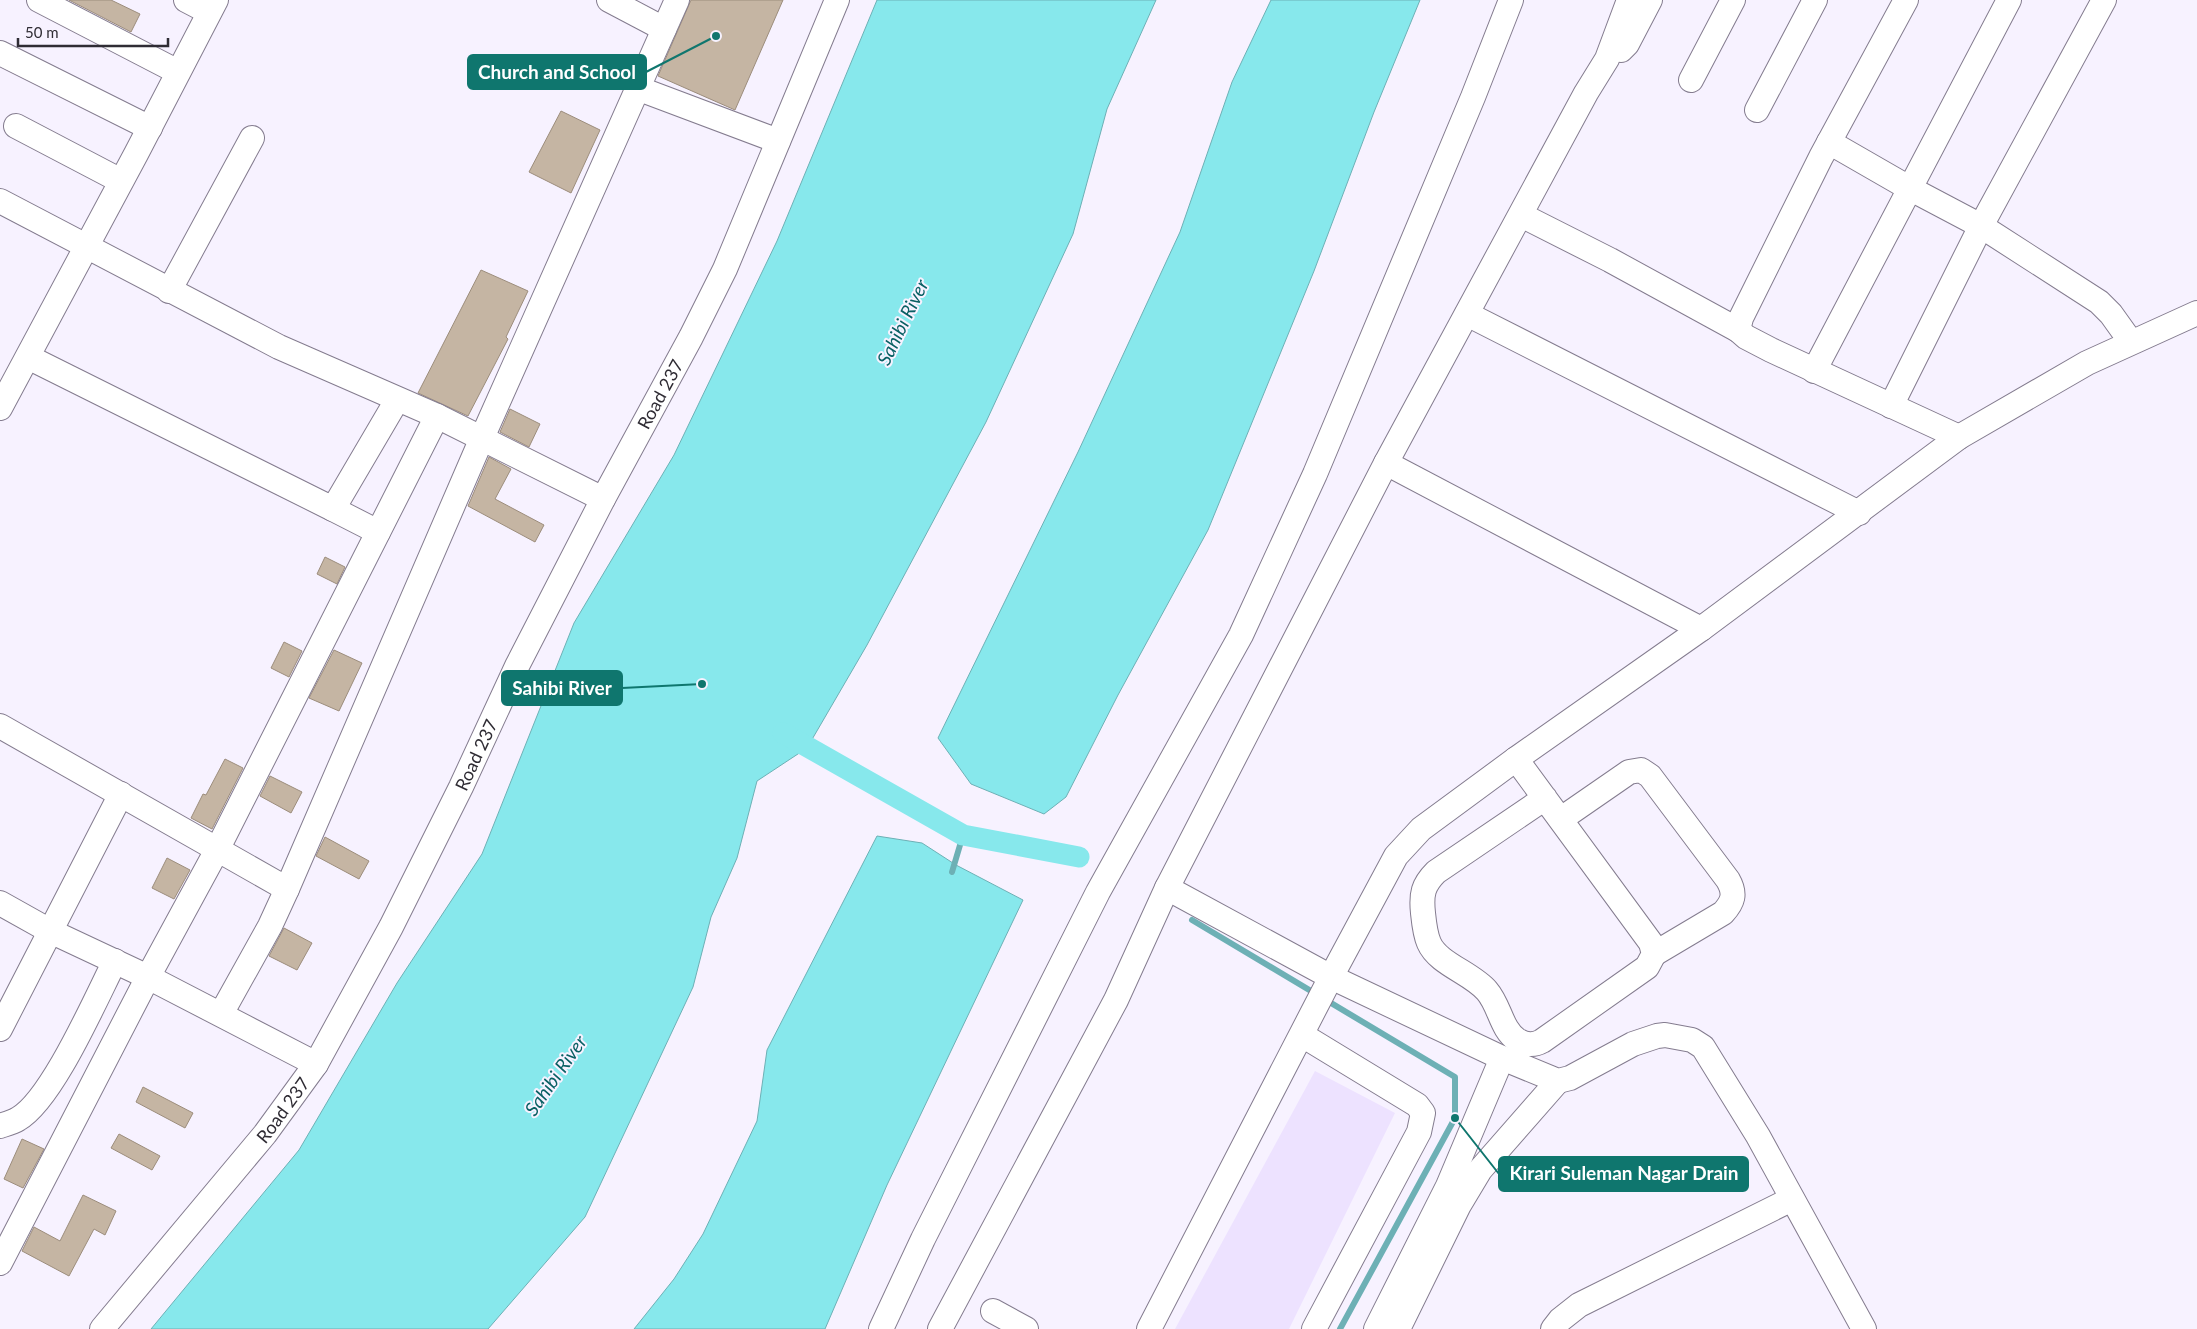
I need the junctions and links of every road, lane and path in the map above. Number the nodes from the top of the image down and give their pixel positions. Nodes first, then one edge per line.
1 (39, 0) edge
2 (186, 0) edge
3 (608, 0) edge
4 (677, 0) edge
5 (837, 0) edge
6 (1511, 0) edge
7 (1629, 0) edge
8 (1650, 0) edge
9 (1733, 0) edge
10 (1815, 0) edge
11 (1906, 0) edge
12 (2009, 0) edge
13 (2104, 0) edge
14 (212, 6) edge
15 (664, 29) junction
16 (0, 53) edge
17 (1607, 58) junction
18 (178, 72) junction
19 (1691, 80) dead end
20 (637, 88) junction
21 (1757, 110) dead end
22 (16, 126) dead end
23 (150, 128) junction
24 (252, 138) dead end
25 (778, 142) junction
26 (1829, 142) junction
27 (121, 181) junction
28 (1910, 188) junction
29 (0, 201) edge
30 (1521, 215) junction
31 (1981, 226) junction
32 (87, 246) junction
33 (169, 291) junction
34 (2197, 313) edge
35 (1467, 314) junction
36 (1738, 330) junction
37 (2132, 342) junction
38 (28, 357) junction
39 (1814, 370) junction
40 (397, 400) junction
41 (1891, 406) junction
42 (0, 408) edge
43 (437, 416) junction
44 (1960, 437) junction
45 (482, 438) junction
46 (1386, 463) junction
47 (603, 499) junction
48 (333, 509) junction
49 (1859, 513) junction
50 (378, 532) junction
51 (1701, 628) junction
52 (0, 726) edge
53 (1516, 759) junction
54 (121, 794) junction
55 (1545, 798) junction
56 (1561, 819) junction
57 (217, 850) junction
58 (1168, 888) junction
59 (287, 889) junction
60 (0, 903) edge
61 (50, 931) junction
62 (1654, 954) junction
63 (115, 961) junction
64 (148, 977) junction
65 (1327, 984) junction
66 (221, 1014) junction
67 (1306, 1028) junction
68 (0, 1029) edge
69 (1502, 1058) junction
70 (316, 1064) junction
71 (1558, 1081) junction
72 (0, 1126) edge
73 (1792, 1199) junction
74 (0, 1263) edge
75 (994, 1311) dead end
76 (102, 1329) edge
77 (881, 1329) edge
78 (940, 1329) edge
79 (1026, 1329) edge
80 (1149, 1329) edge
81 (1314, 1329) edge
82 (1376, 1329) edge
83 (1398, 1329) edge
84 (1554, 1329) edge
85 (1864, 1329) edge

1 - 18 street
2 - 14 street
3 - 15 street
4 - 15 street
5 - 25 street, Road 237
6 - 77 street
7 - 17 street
8 - 17 street
9 - 19 street
10 - 21 street
11 - 26 street
12 - 28 street
13 - 31 street
14 - 18 street
15 - 20 street
16 - 23 street
17 - 30 street
18 - 23 street
20 - 25 street
20 - 45 street
22 - 27 street
23 - 27 street
24 - 33 street
25 - 47 street, Road 237
26 - 28 street
26 - 36 street
27 - 32 street
28 - 31 street
28 - 39 street
29 - 32 street
30 - 35 street
30 - 36 street
31 - 37 street
31 - 41 street
32 - 33 street
32 - 38 street
33 - 40 street
34 - 37 street
35 - 46 street
35 - 49 street
36 - 39 street
37 - 44 street
38 - 42 street
38 - 48 street
39 - 41 street
40 - 43 street
40 - 48 street
41 - 44 street
43 - 45 street
43 - 50 street
44 - 49 street
45 - 47 street
45 - 59 street
46 - 51 street
46 - 58 street
47 - 70 street, Road 237
48 - 50 street
49 - 51 street
50 - 57 street
51 - 53 street
52 - 54 street
53 - 55 street
53 - 65 street
54 - 57 street
54 - 61 street
55 - 56 street
55 - 62 street
56 - 62 street
56 - 62 street
57 - 59 street
57 - 64 street
58 - 65 street
58 - 78 street
59 - 66 street
60 - 61 street
61 - 63 street
61 - 68 street
63 - 64 street
63 - 72 street
64 - 66 street
64 - 74 street
65 - 67 street
65 - 69 street
66 - 70 street
67 - 80 street
67 - 81 street
69 - 71 street
69 - 82 street
70 - 76 street, Road 237
71 - 73 street
71 - 83 street
73 - 84 street
73 - 85 street
75 - 79 street

